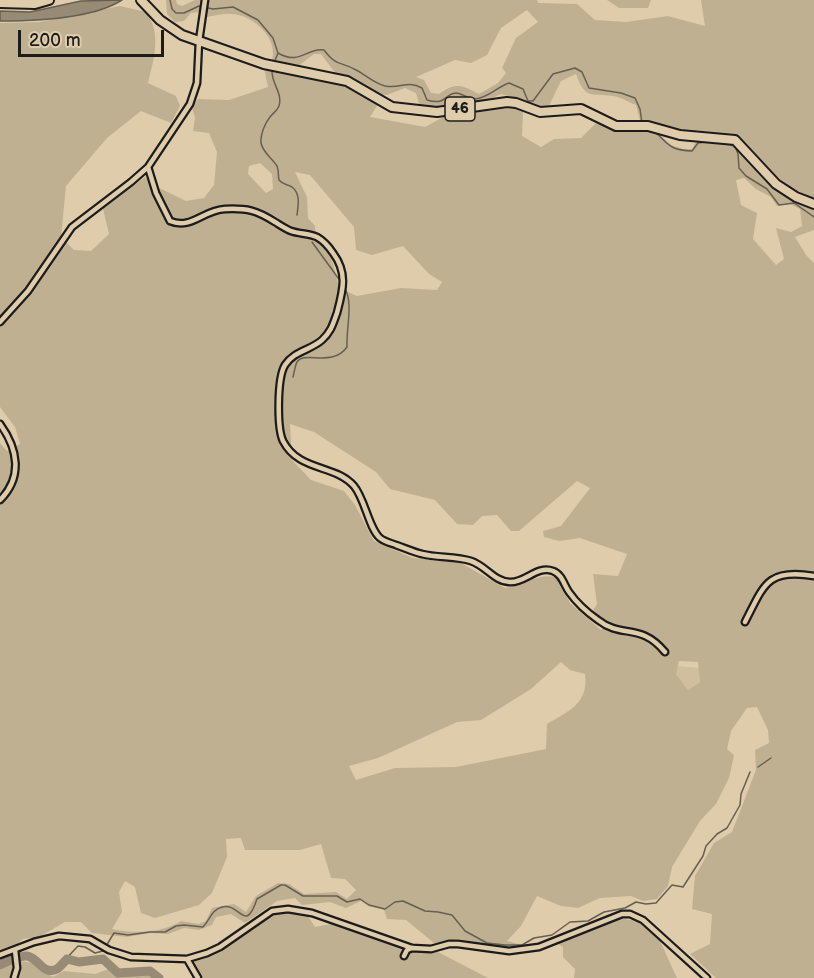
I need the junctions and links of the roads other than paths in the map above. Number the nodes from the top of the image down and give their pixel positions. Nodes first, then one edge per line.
1 (50, 0) edge
2 (141, 0) edge
3 (205, 0) edge
4 (0, 3) edge
5 (199, 42) junction
6 (148, 167) junction
7 (814, 204) edge
8 (0, 322) edge
9 (0, 424) edge
10 (0, 500) edge
11 (814, 576) edge
12 (745, 622) dead end
13 (665, 652) dead end
14 (412, 948) junction
15 (16, 952) junction
16 (0, 955) edge
17 (404, 956) dead end
18 (187, 959) junction
19 (14, 978) edge
20 (198, 978) edge
21 (707, 978) edge

1 - 4 main road
2 - 5 main road
3 - 5 street
5 - 6 street
5 - 7 main road, 46
6 - 8 street
6 - 13 street
9 - 10 street
11 - 12 street
14 - 17 street
14 - 18 street
14 - 21 street
15 - 16 street
15 - 18 street
15 - 19 street
18 - 20 street

